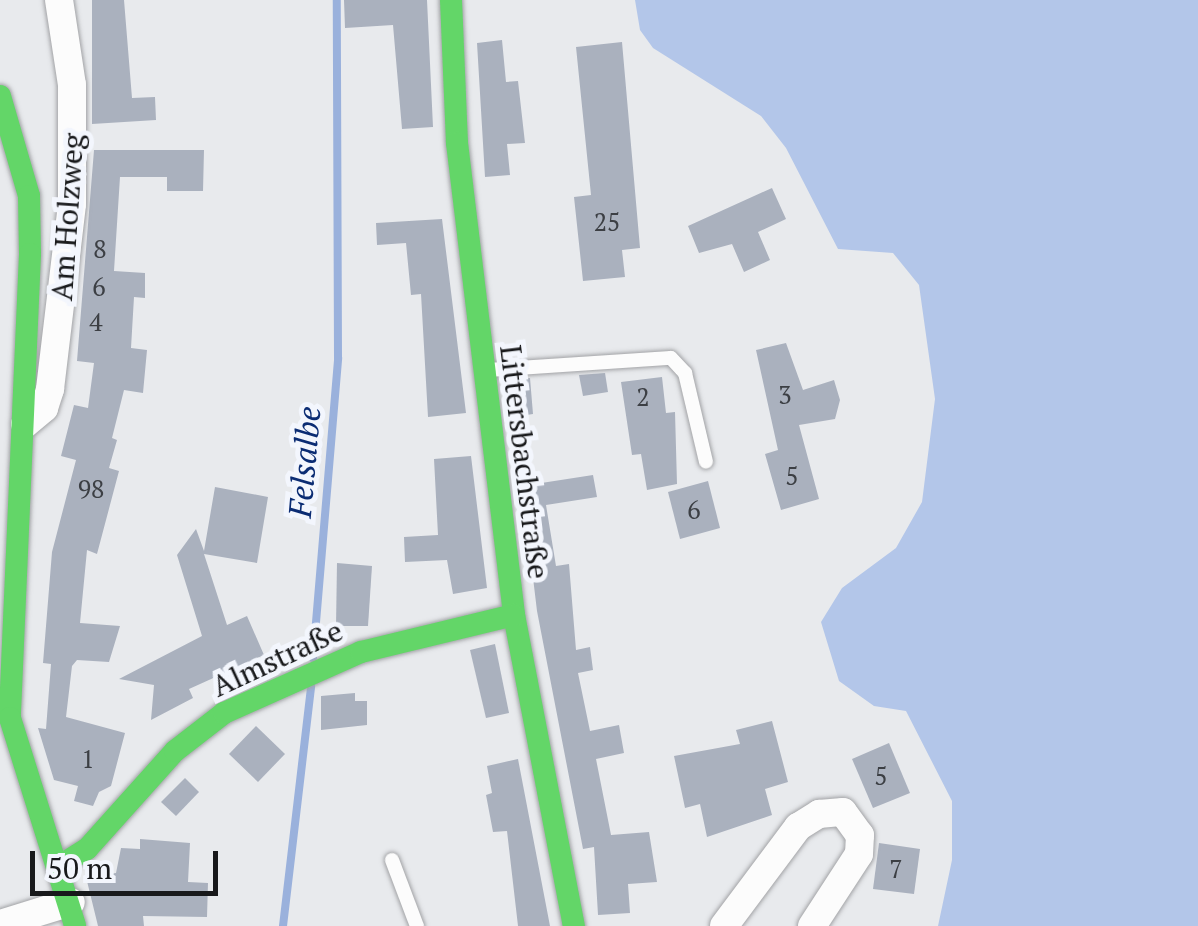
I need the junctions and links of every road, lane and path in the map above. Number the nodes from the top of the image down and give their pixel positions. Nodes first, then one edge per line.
1 (58, 0) edge
2 (452, 0) edge
3 (0, 96) edge
4 (482, 371) junction
5 (25, 424) junction
6 (706, 462) dead end
7 (514, 615) junction
8 (4, 691) edge
9 (392, 860) dead end
10 (61, 865) junction
11 (73, 914) edge
12 (0, 924) edge
13 (417, 926) edge
14 (574, 926) edge
15 (724, 926) edge
16 (812, 926) edge

1 - 5 street, Am Holzweg
2 - 4 street, Littersbachstraße
3 - 5 street
4 - 6 lane
4 - 7 street, Littersbachstraße
5 - 8 street
7 - 10 street, Almstraße
7 - 14 street, Littersbachstraße
8 - 10 street
9 - 13 lane
10 - 11 street
11 - 12 street
15 - 16 street

